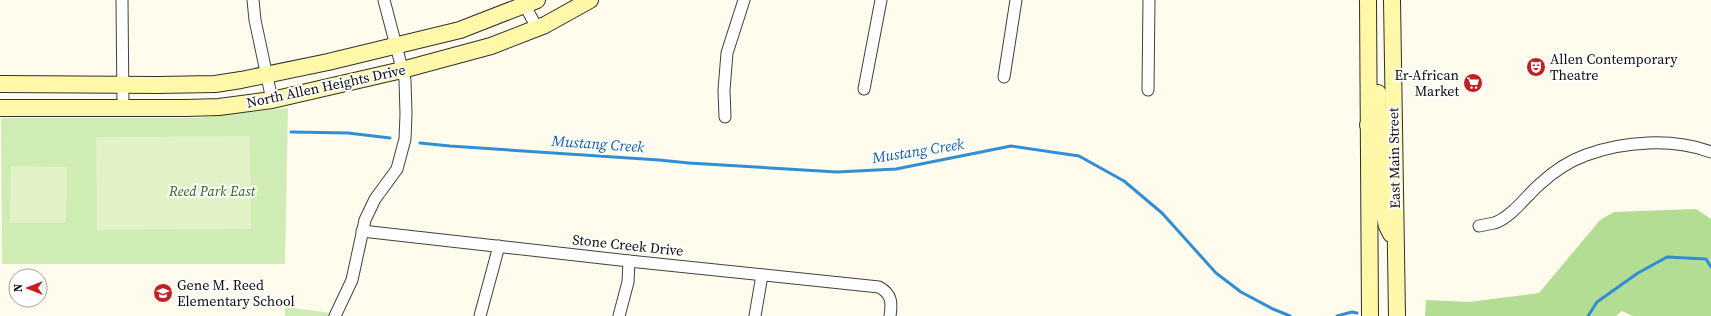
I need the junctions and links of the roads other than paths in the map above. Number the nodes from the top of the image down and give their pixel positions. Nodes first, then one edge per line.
1 (122, 0) edge
2 (254, 0) edge
3 (384, 0) edge
4 (590, 0) edge
5 (744, 0) edge
6 (882, 0) edge
7 (1016, 0) edge
8 (1149, 0) edge
9 (1368, 0) edge
10 (1392, 0) edge
11 (528, 2) edge
12 (1367, 23) junction
13 (537, 28) junction
14 (396, 46) junction
15 (402, 70) junction
16 (267, 74) junction
17 (1004, 77) dead end
18 (0, 84) edge
19 (123, 85) junction
20 (864, 89) dead end
21 (1148, 90) dead end
22 (272, 100) junction
23 (0, 108) edge
24 (123, 108) junction
25 (725, 117) dead end
26 (1368, 125) junction
27 (1394, 126) junction
28 (1711, 152) edge
29 (1479, 226) dead end
30 (362, 231) junction
31 (1396, 244) junction
32 (499, 246) junction
33 (629, 261) junction
34 (762, 275) junction
35 (335, 316) edge
36 (480, 316) edge
37 (619, 316) edge
38 (755, 316) edge
39 (890, 316) edge
40 (1370, 316) edge
41 (1397, 316) edge

1 - 19 street
2 - 16 street
3 - 14 street
4 - 13 main road, North Allen Heights Drive
5 - 25 street
6 - 20 street
7 - 17 street
8 - 21 street
9 - 12 main road, East Main Street
10 - 27 main road, East Main Street
11 - 13 street
11 - 14 main road, North Allen Heights Drive
12 - 26 main road, East Main Street
12 - 27 main road
13 - 15 main road, North Allen Heights Drive
14 - 15 street
14 - 16 main road, North Allen Heights Drive
15 - 22 main road, North Allen Heights Drive
15 - 30 street
16 - 19 main road, North Allen Heights Drive
16 - 22 street
18 - 19 main road, North Allen Heights Drive
19 - 24 street
22 - 24 main road, North Allen Heights Drive
23 - 24 main road, North Allen Heights Drive
26 - 31 main road
26 - 40 main road, East Main Street
27 - 31 main road, East Main Street
28 - 29 street
30 - 32 street, Stone Creek Drive
30 - 35 street
31 - 41 main road, East Main Street
32 - 33 street, Stone Creek Drive
32 - 36 street
33 - 34 street, Stone Creek Drive
33 - 37 street
34 - 38 street
34 - 39 street, Stone Creek Drive

